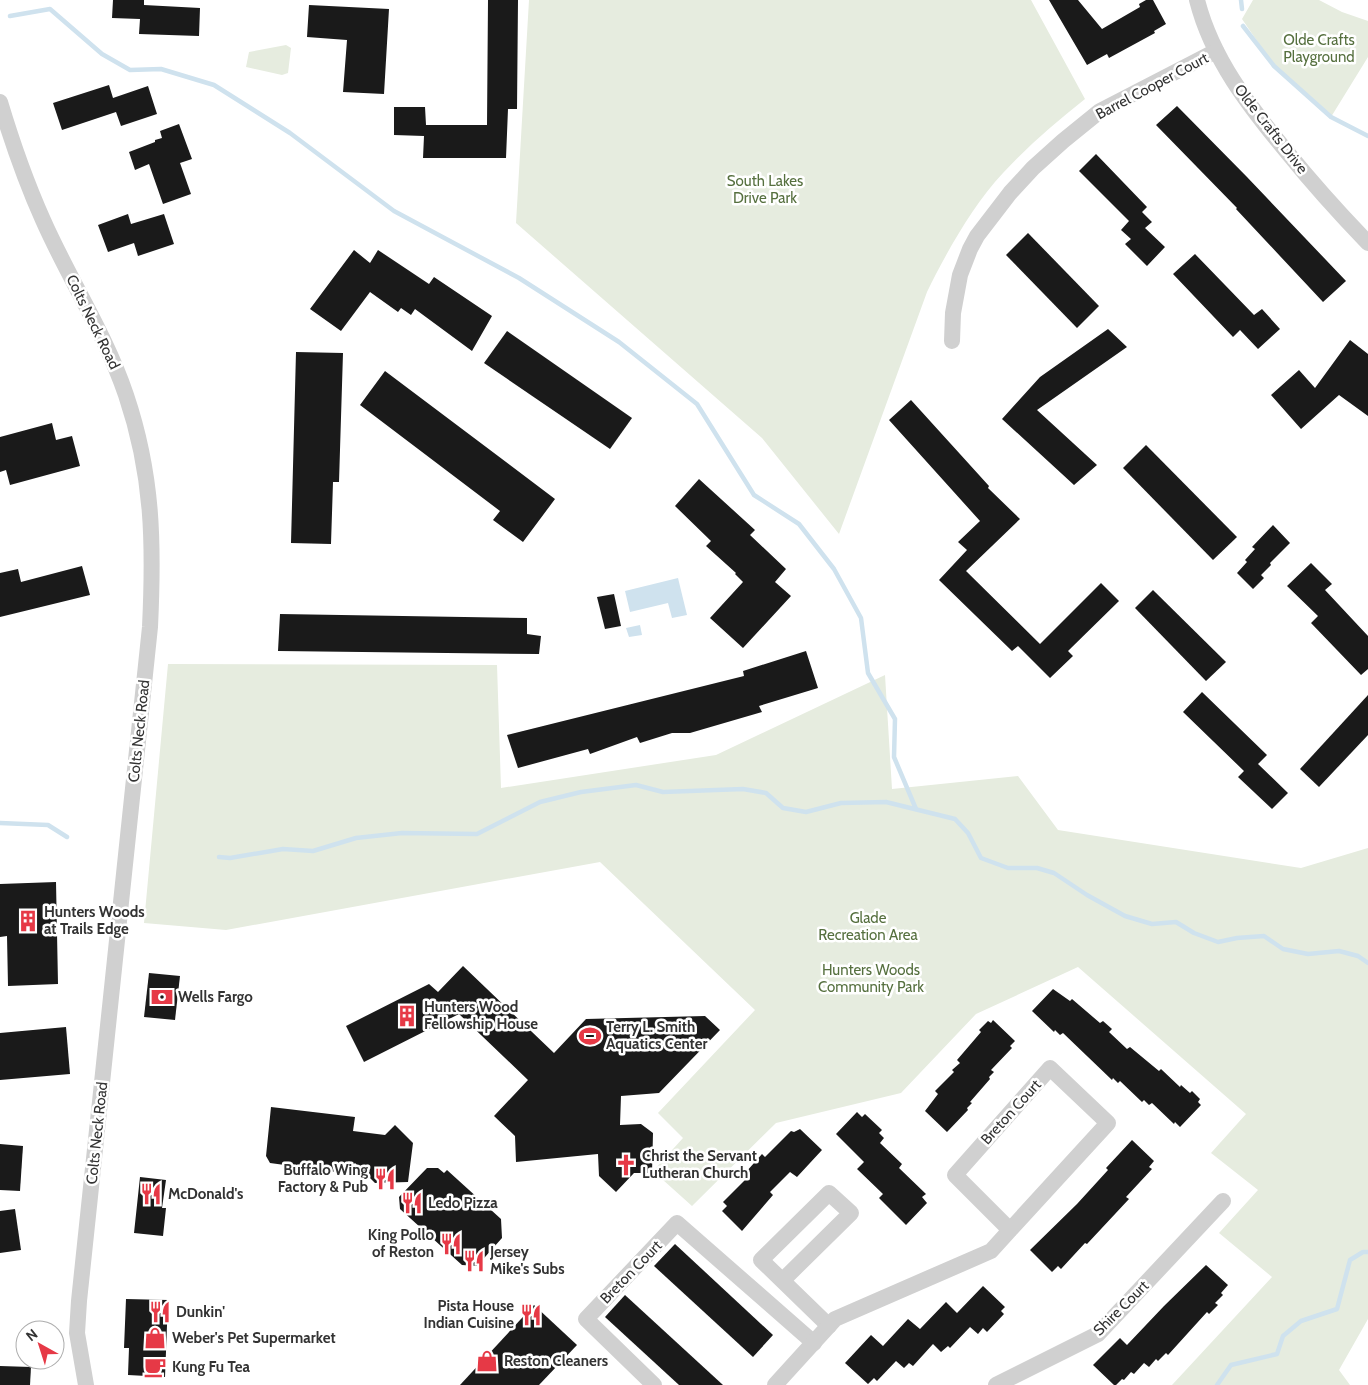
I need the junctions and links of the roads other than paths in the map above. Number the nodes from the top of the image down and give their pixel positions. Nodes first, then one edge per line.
1 (1197, 0) edge
2 (1216, 51) junction
3 (0, 102) edge
4 (1368, 243) edge
5 (952, 341) dead end
6 (1223, 1201) dead end
7 (1010, 1230) junction
8 (782, 1280) junction
9 (829, 1326) junction
10 (814, 1343) junction
11 (86, 1385) edge
12 (654, 1385) edge
13 (775, 1385) edge
14 (996, 1385) edge

1 - 2 street, Olde Crafts Drive
2 - 4 street, Olde Crafts Drive
2 - 5 street, Barrel Cooper Court
3 - 11 street, Colts Neck Road
6 - 14 street, Shire Court
7 - 7 street, Breton Court
7 - 9 street, Breton Court
8 - 8 street
8 - 9 street
9 - 10 street, Breton Court
10 - 12 street, Breton Court
10 - 13 street, Breton Court

